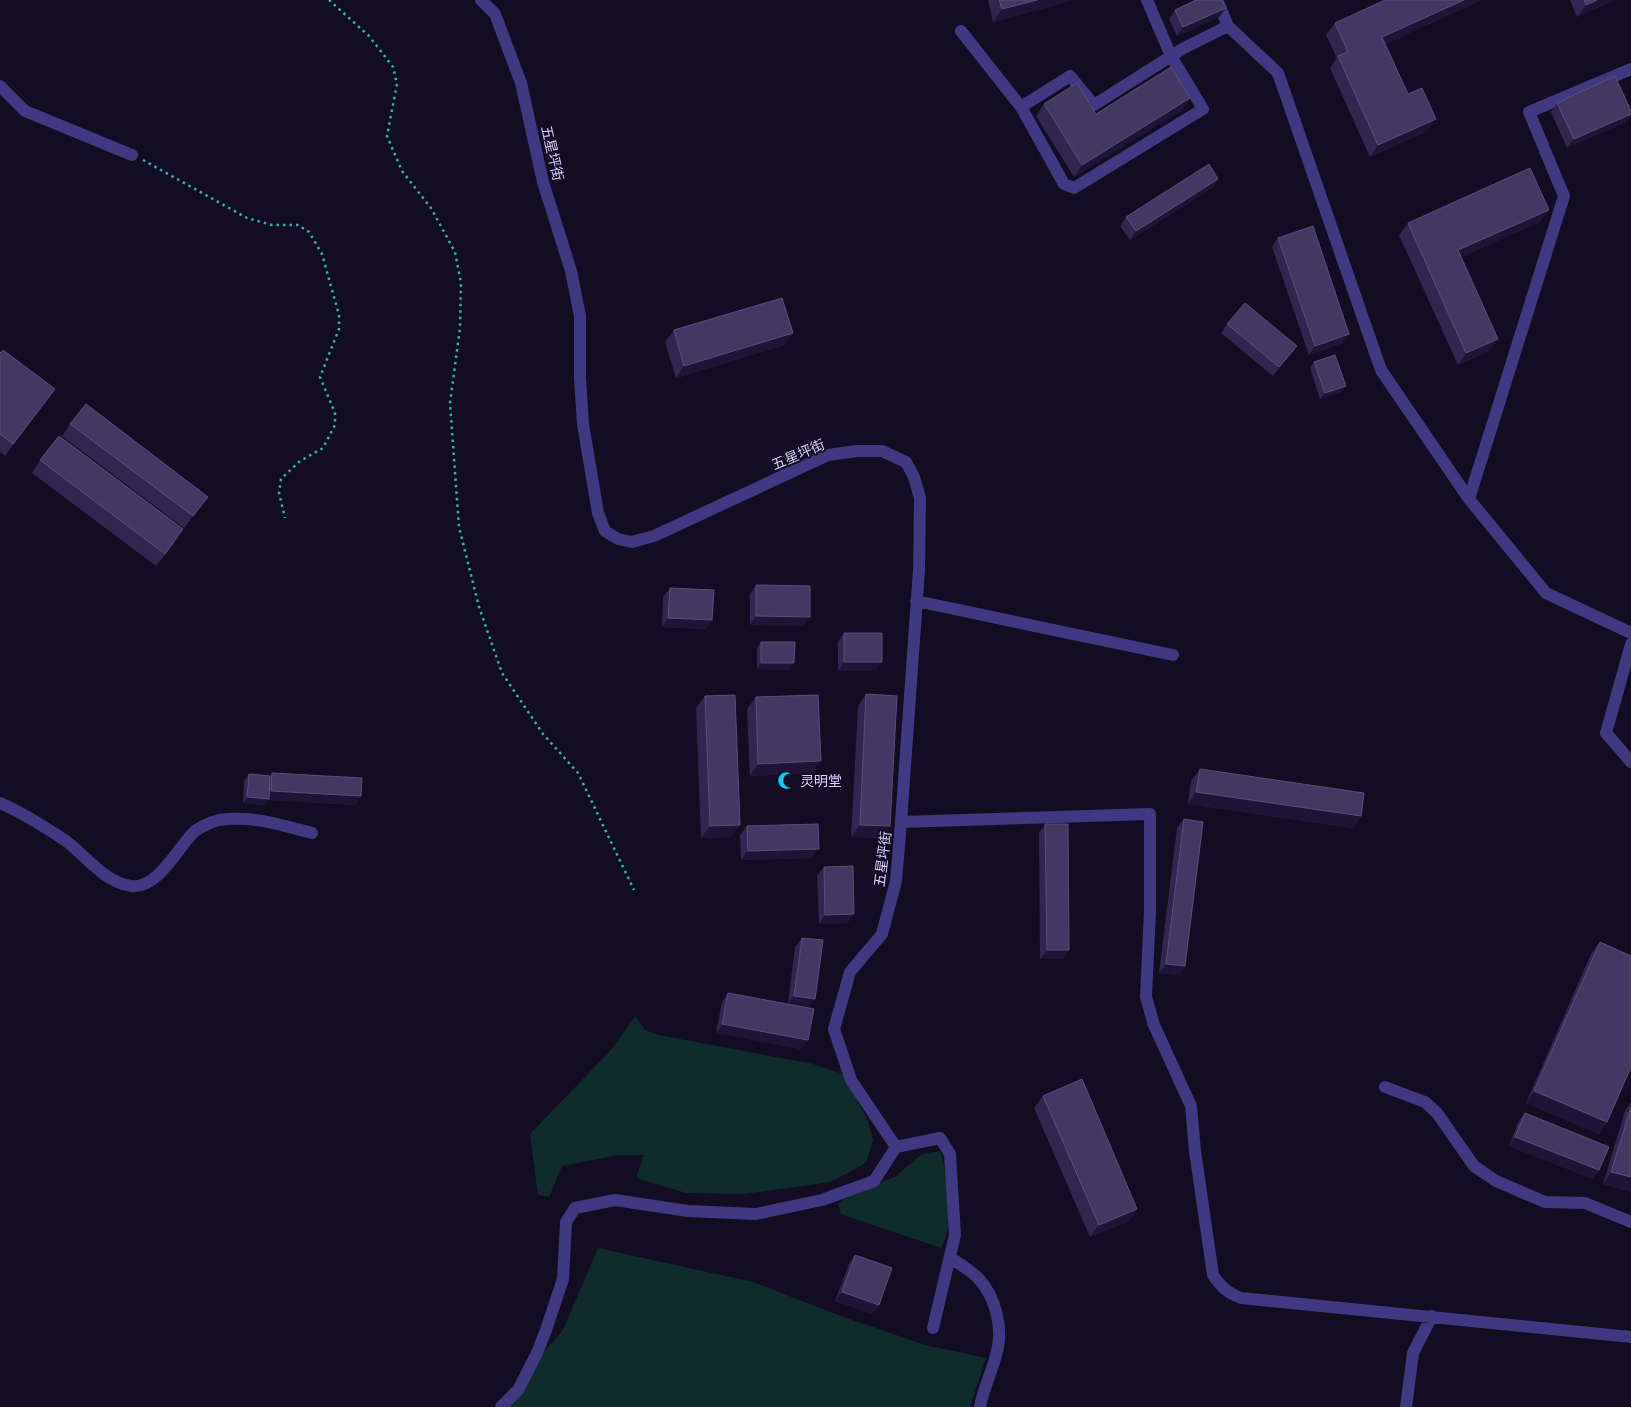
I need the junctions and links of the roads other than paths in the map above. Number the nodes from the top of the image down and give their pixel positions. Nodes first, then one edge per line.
1 (481, 0) edge
2 (1147, 0) edge
3 (1217, 0) edge
4 (1228, 26) junction
5 (961, 31) dead end
6 (1170, 56) junction
7 (1631, 69) edge
8 (0, 86) edge
9 (1021, 107) junction
10 (132, 155) road end
11 (1469, 499) junction
12 (916, 601) junction
13 (1631, 633) edge
14 (1631, 644) edge
15 (1172, 655) dead end
16 (1631, 762) edge
17 (0, 803) edge
18 (901, 822) junction
19 (312, 833) dead end
20 (1385, 1087) dead end
21 (896, 1147) junction
22 (1631, 1222) edge
23 (950, 1257) junction
24 (1432, 1316) junction
25 (934, 1328) dead end
26 (1631, 1336) edge
27 (501, 1407) edge
28 (980, 1407) edge
29 (1406, 1407) edge

1 - 12 street, 五星坪街
2 - 6 street
3 - 4 street
4 - 6 street
4 - 11 street
5 - 9 street
6 - 9 street
6 - 9 street
7 - 11 street
8 - 10 street
11 - 13 street
12 - 15 street
12 - 18 street, 五星坪街
14 - 16 street
17 - 19 street
18 - 21 street, 五星坪街
18 - 24 street
20 - 22 street
21 - 23 street
21 - 27 street
23 - 25 street
23 - 28 street
24 - 26 street
24 - 29 street

